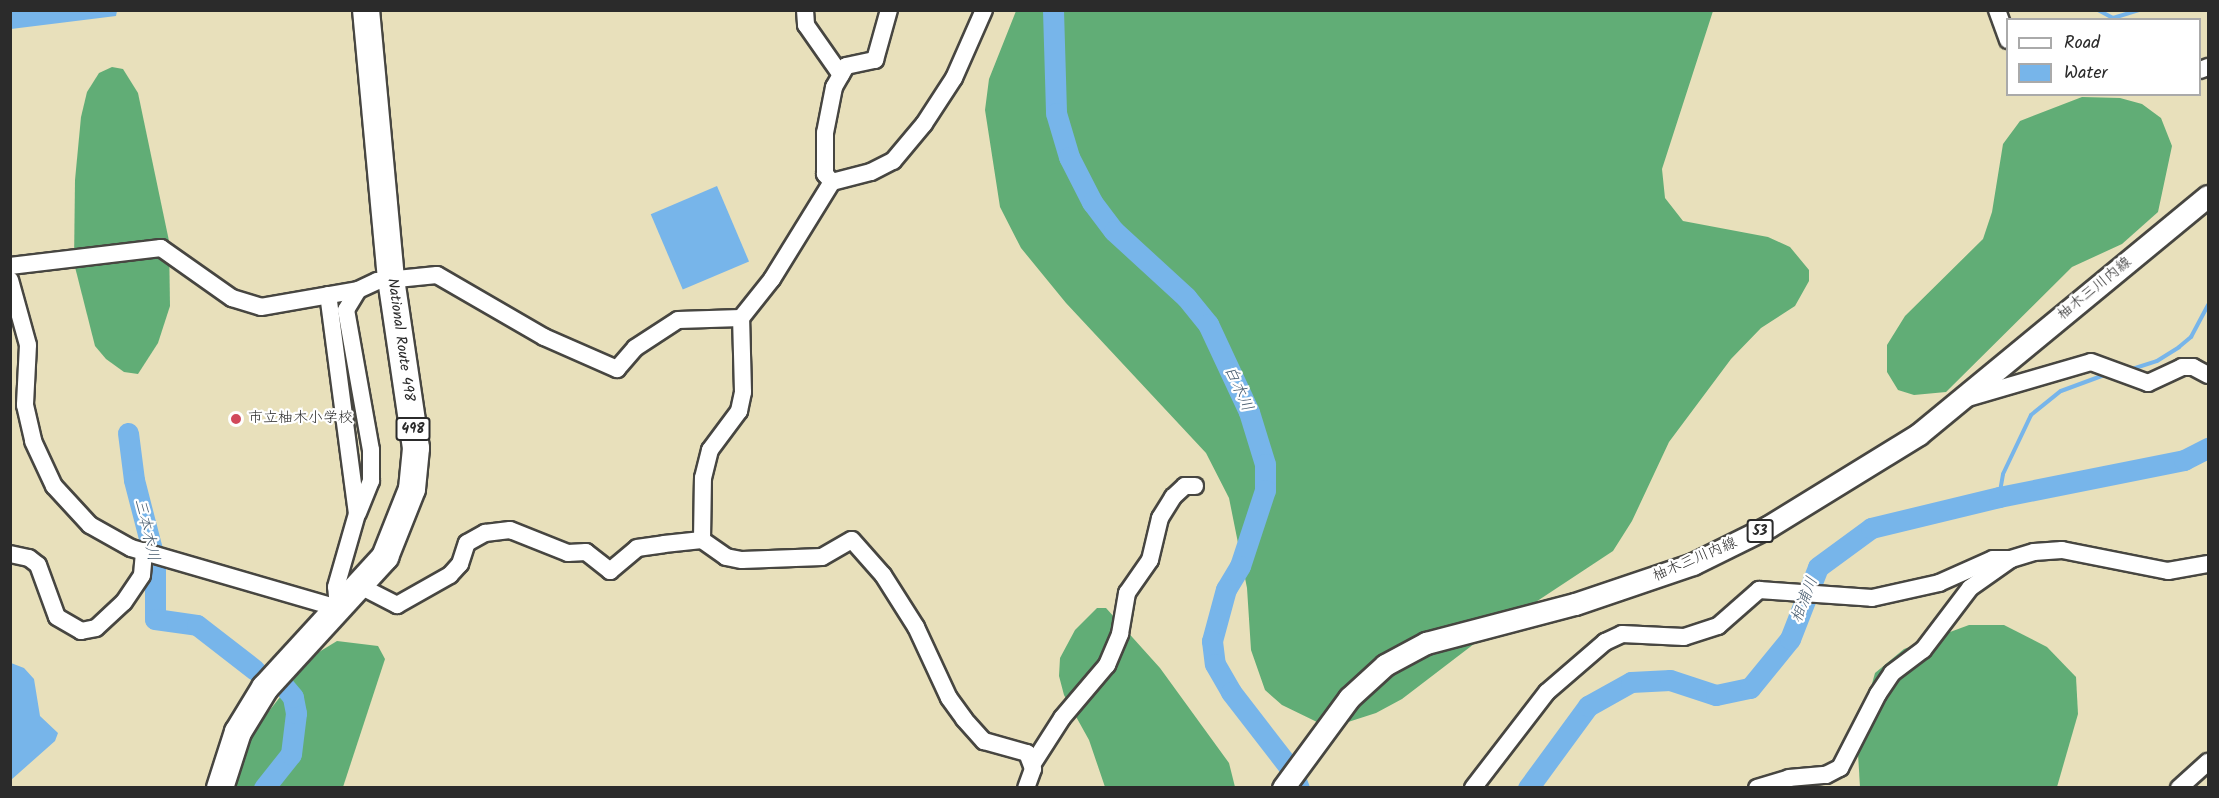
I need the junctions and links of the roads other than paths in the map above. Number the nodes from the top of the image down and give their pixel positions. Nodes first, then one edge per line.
1 (366, 10) edge
2 (805, 10) edge
3 (889, 10) edge
4 (984, 10) edge
5 (1997, 10) edge
6 (2006, 37) edge
7 (841, 75) junction
8 (832, 182) junction
9 (2208, 196) edge
10 (10, 266) edge
11 (391, 279) junction
12 (10, 280) edge
13 (358, 290) junction
14 (328, 295) junction
15 (741, 318) junction
16 (2208, 375) edge
17 (1960, 400) junction
18 (1195, 486) dead end
19 (357, 514) junction
20 (702, 540) junction
21 (144, 551) junction
22 (10, 554) edge
23 (2011, 559) junction
24 (2208, 564) edge
25 (360, 586) junction
26 (338, 609) junction
27 (2208, 762) edge
28 (1032, 765) junction
29 (220, 788) edge
30 (1026, 788) edge
31 (1283, 788) edge
32 (1473, 788) edge
33 (1757, 788) edge
34 (2179, 788) edge

1 - 11 highway, National Route 498 / 498
2 - 7 street
3 - 7 street
4 - 8 street
5 - 6 street
7 - 8 street
8 - 15 street
9 - 17 main road, 柚木三川内線 / 53
10 - 14 street
11 - 13 street
11 - 15 street
11 - 25 highway, National Route 498 / 498
12 - 21 street
13 - 14 street
13 - 19 street
14 - 19 street
15 - 20 street
16 - 17 street
17 - 31 main road, 柚木三川内線 / 53
18 - 28 street
19 - 26 street
20 - 25 street
20 - 28 street
21 - 22 street
21 - 26 street
23 - 24 street
23 - 32 street
23 - 33 street
25 - 26 highway, National Route 498 / 498
26 - 29 highway, National Route 498 / 498
27 - 34 street
28 - 30 street

